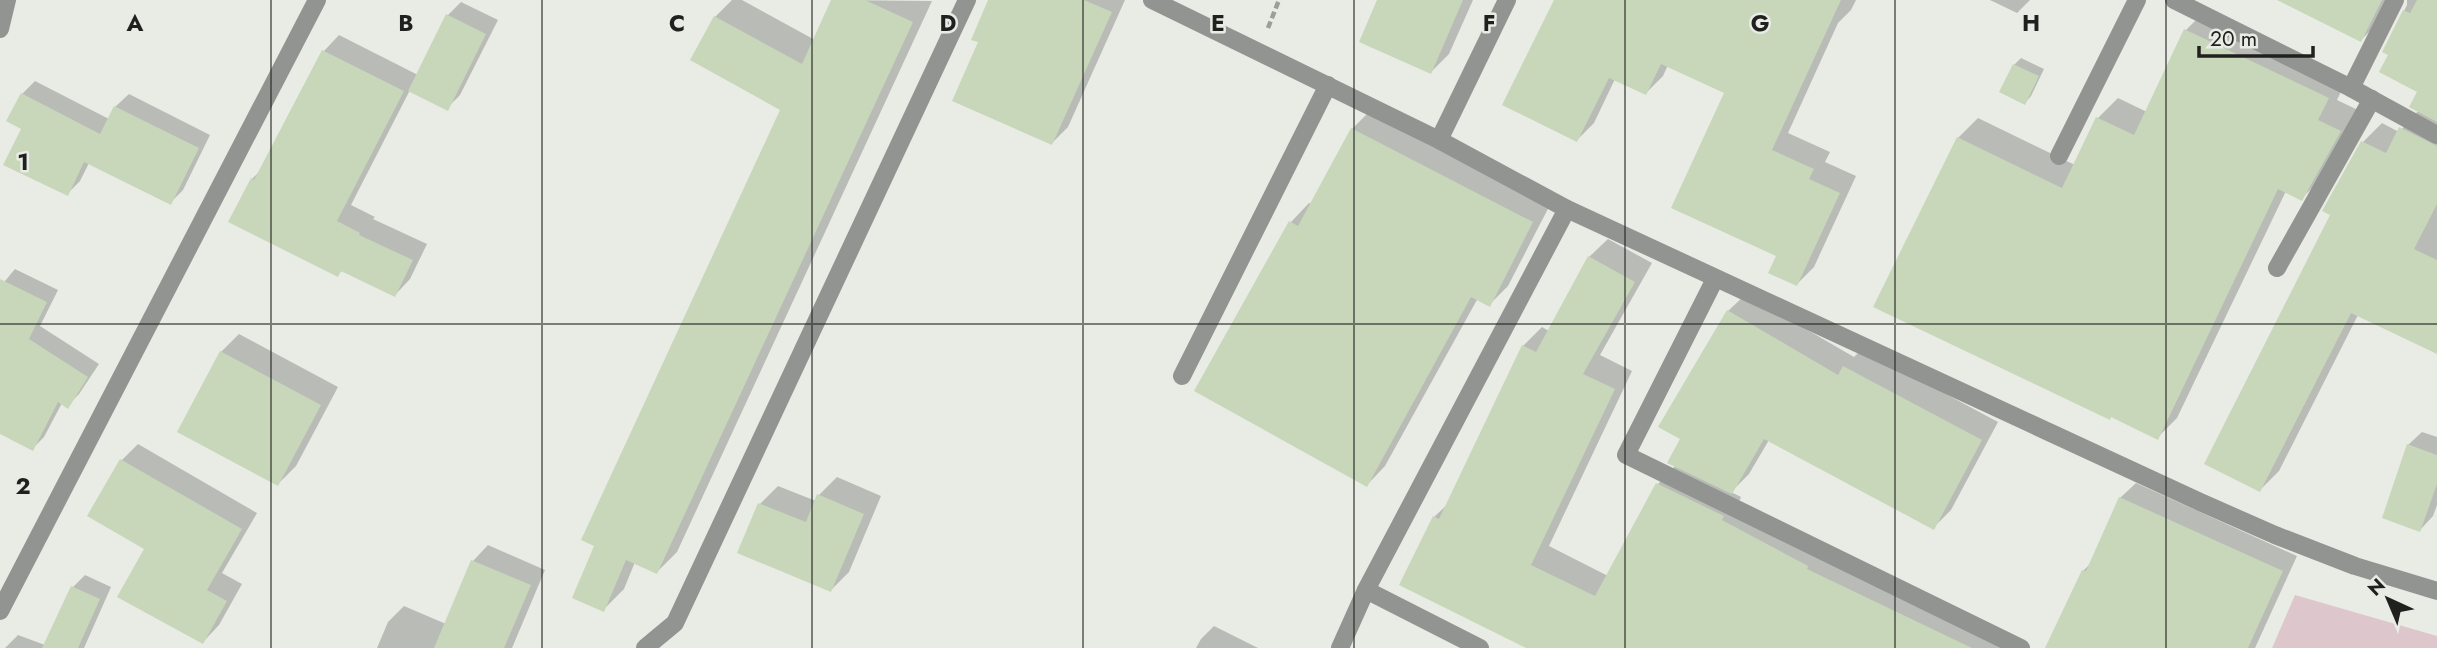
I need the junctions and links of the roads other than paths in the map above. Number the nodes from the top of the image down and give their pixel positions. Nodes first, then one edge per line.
1 (7, 0) edge
2 (317, 0) edge
3 (967, 0) edge
4 (1152, 0) edge
5 (1507, 0) edge
6 (2137, 0) edge
7 (2174, 0) edge
8 (2395, 0) edge
9 (0, 29) edge
10 (1328, 85) junction
11 (2351, 88) junction
12 (2372, 99) junction
13 (2437, 135) edge
14 (1439, 140) junction
15 (2059, 156) dead end
16 (1567, 209) junction
17 (2277, 268) dead end
18 (1715, 279) junction
19 (1182, 376) dead end
20 (1366, 590) junction
21 (2437, 591) edge
22 (0, 611) edge
23 (645, 648) edge
24 (1340, 648) edge
25 (1480, 648) edge
26 (2021, 648) edge

1 - 9 street
2 - 22 street
3 - 23 street
4 - 10 street
5 - 14 street
6 - 15 street
7 - 11 street
8 - 11 street
10 - 14 street
10 - 19 street
11 - 12 street
12 - 13 street
12 - 17 street
14 - 16 street
16 - 18 street
16 - 20 street
18 - 21 street
18 - 26 street
20 - 24 street
20 - 25 street

